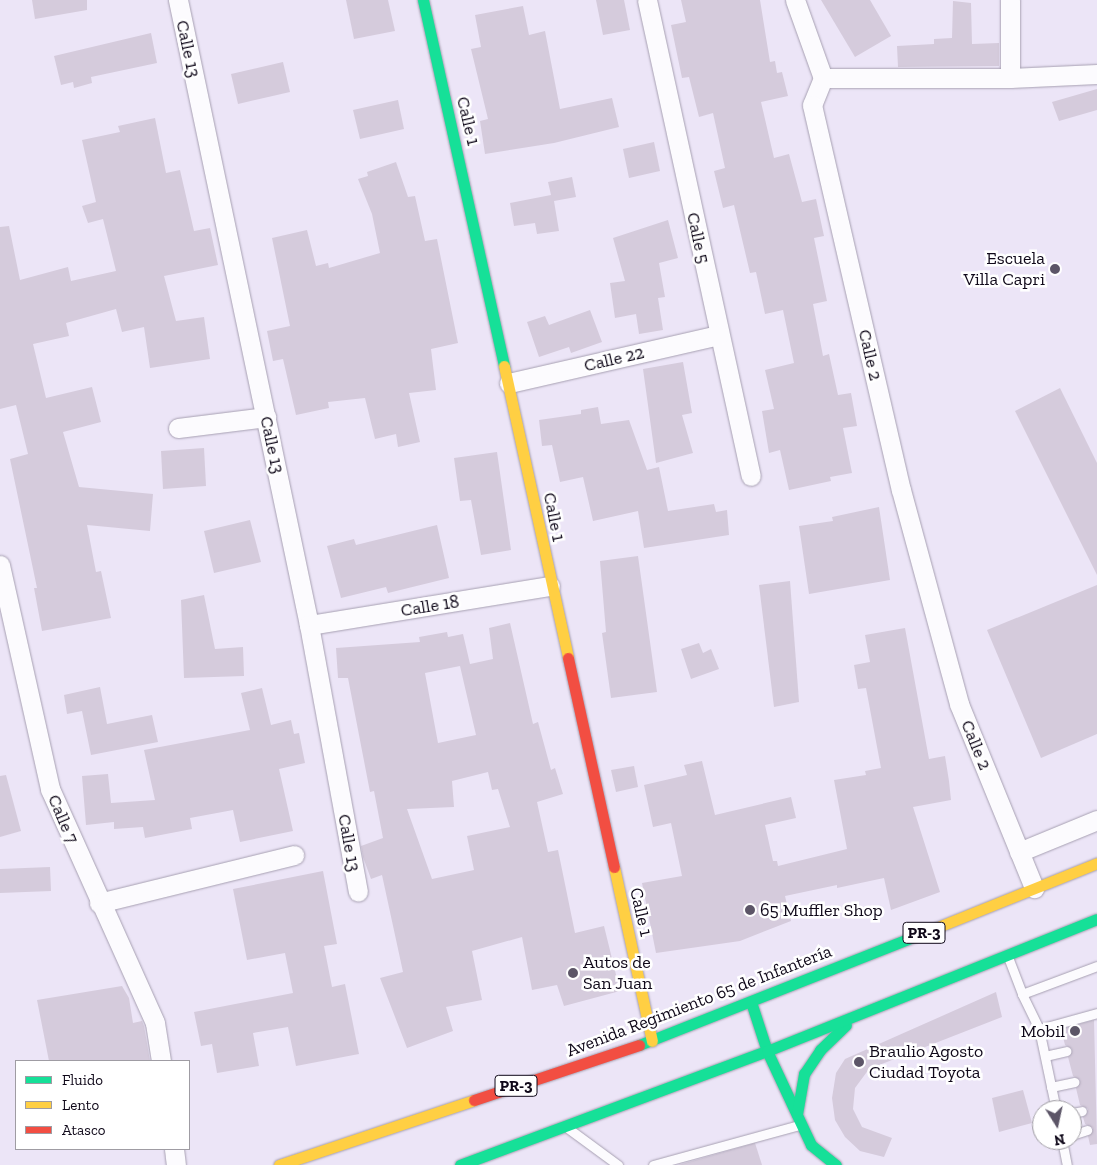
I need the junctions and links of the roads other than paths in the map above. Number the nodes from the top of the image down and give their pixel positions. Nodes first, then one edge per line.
1 (178, 0) edge
2 (423, 0) edge
3 (647, 0) edge
4 (795, 0) edge
5 (1010, 0) edge
6 (1097, 74) edge
7 (824, 78) junction
8 (1010, 78) junction
9 (719, 335) junction
10 (509, 382) junction
11 (266, 417) junction
12 (178, 428) dead end
13 (750, 476) dead end
14 (0, 565) edge
15 (550, 586) junction
16 (309, 625) junction
17 (1097, 820) edge
18 (1019, 852) junction
19 (294, 855) dead end
20 (1097, 863) edge
21 (1034, 888) junction
22 (358, 892) dead end
23 (99, 903) junction
24 (1097, 919) edge
25 (1007, 955) junction
26 (1097, 966) edge
27 (1022, 994) junction
28 (751, 1002) junction
29 (1097, 1013) edge
30 (854, 1016) junction
31 (1039, 1029) junction
32 (652, 1041) junction
33 (767, 1051) junction
34 (1066, 1051) dead end
35 (1044, 1056) junction
36 (161, 1060) edge
37 (1074, 1082) dead end
38 (1051, 1087) junction
39 (1054, 1100) edge
40 (799, 1120) junction
41 (566, 1128) junction
42 (1086, 1130) dead end
43 (1082, 1131) edge
44 (174, 1150) edge
45 (1064, 1150) edge
46 (176, 1165) edge
47 (279, 1165) edge
48 (460, 1165) edge
49 (618, 1165) edge
50 (653, 1165) edge
51 (836, 1165) edge
52 (1068, 1165) edge

1 - 11 street, Calle 13
2 - 10 main road, Calle 1
3 - 9 street, Calle 5
4 - 7 street
5 - 8 street
6 - 8 street
7 - 8 street
7 - 18 street, Calle 2
9 - 10 street, Calle 22
9 - 13 street, Calle 5
10 - 15 main road, Calle 1
11 - 12 street
11 - 16 street, Calle 13
14 - 23 street, Calle 7
15 - 16 street, Calle 18
15 - 32 main road, Calle 1
16 - 22 street, Calle 13
17 - 18 street
18 - 21 street, Calle 2
19 - 23 street
20 - 21 main road, Avenida Regimiento 65 de Infantería / PR-3
21 - 28 main road, Avenida Regimiento 65 de Infantería / PR-3
23 - 36 street, Calle 7
24 - 25 main road
25 - 27 lane
25 - 30 main road
26 - 27 lane
27 - 31 lane
28 - 32 main road, Avenida Regimiento 65 de Infantería / PR-3
28 - 33 main road
29 - 31 lane
30 - 33 main road
30 - 40 main road
31 - 35 lane
32 - 47 main road, Avenida Regimiento 65 de Infantería / PR-3
33 - 40 main road
33 - 41 main road
34 - 35 lane
35 - 38 lane
37 - 38 lane
38 - 39 lane
40 - 50 lane
40 - 51 main road
41 - 48 main road
41 - 49 lane
42 - 43 lane
44 - 46 street
45 - 52 lane

